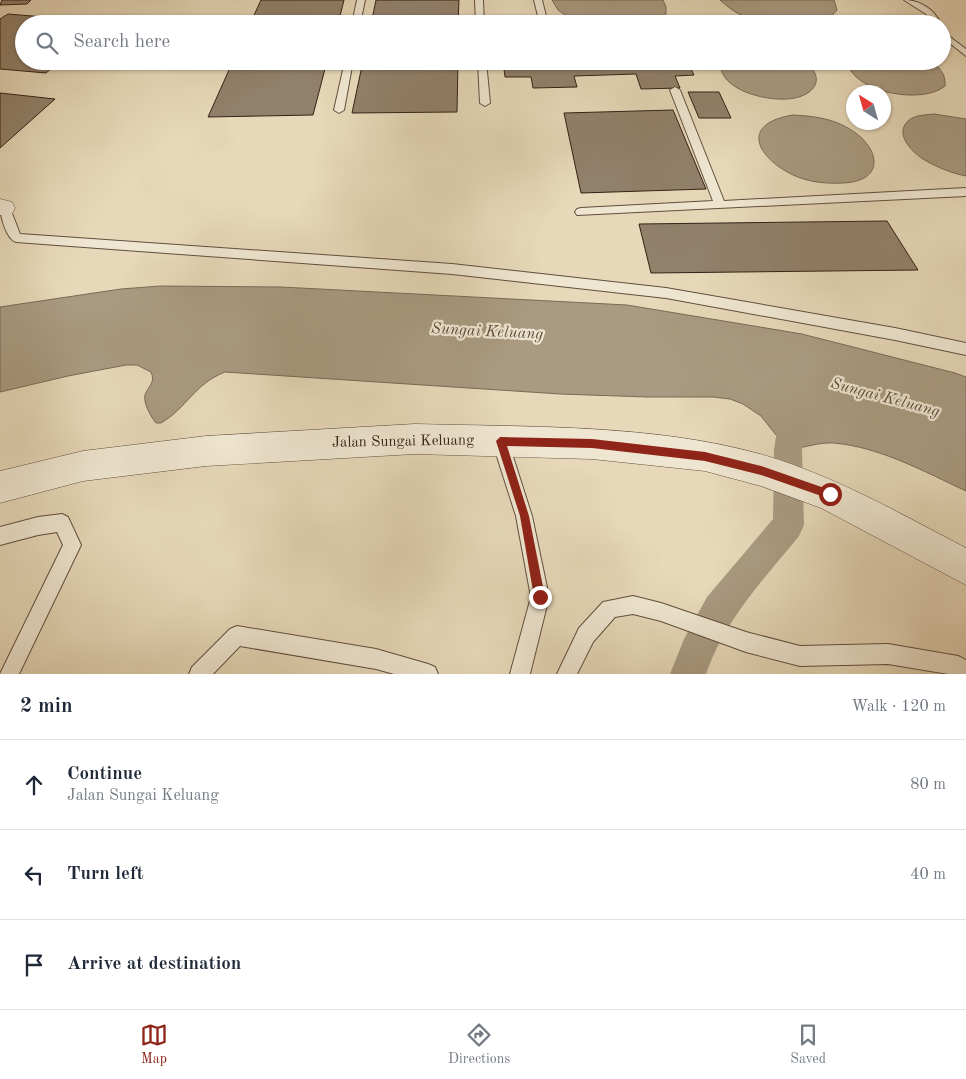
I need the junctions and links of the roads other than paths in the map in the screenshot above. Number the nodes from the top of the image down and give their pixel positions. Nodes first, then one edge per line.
1 (361, 0) edge
2 (479, 0) edge
3 (538, 0) edge
4 (908, 0) edge
5 (358, 15) edge
6 (480, 15) edge
7 (542, 15) edge
8 (931, 15) edge
9 (951, 40) edge
10 (966, 53) edge
11 (347, 70) edge
12 (483, 70) edge
13 (675, 90) dead end
14 (485, 102) dead end
15 (339, 110) dead end
16 (966, 192) edge
17 (720, 204) junction
18 (2, 207) edge
19 (581, 212) dead end
20 (966, 349) edge
21 (500, 441) junction
22 (0, 487) edge
23 (0, 536) edge
24 (966, 567) edge
25 (966, 671) edge
26 (9, 674) edge
27 (199, 674) edge
28 (428, 674) edge
29 (520, 674) edge
30 (568, 674) edge

1 - 5 lane
2 - 6 lane
3 - 7 lane
4 - 8 lane
9 - 10 lane
11 - 15 lane
12 - 14 lane
13 - 17 lane
16 - 17 lane
17 - 19 lane
18 - 20 lane
21 - 22 street, Jalan Sungai Keluang
21 - 24 street, Jalan Sungai Keluang
21 - 29 lane
23 - 26 lane
25 - 30 lane
27 - 28 lane

